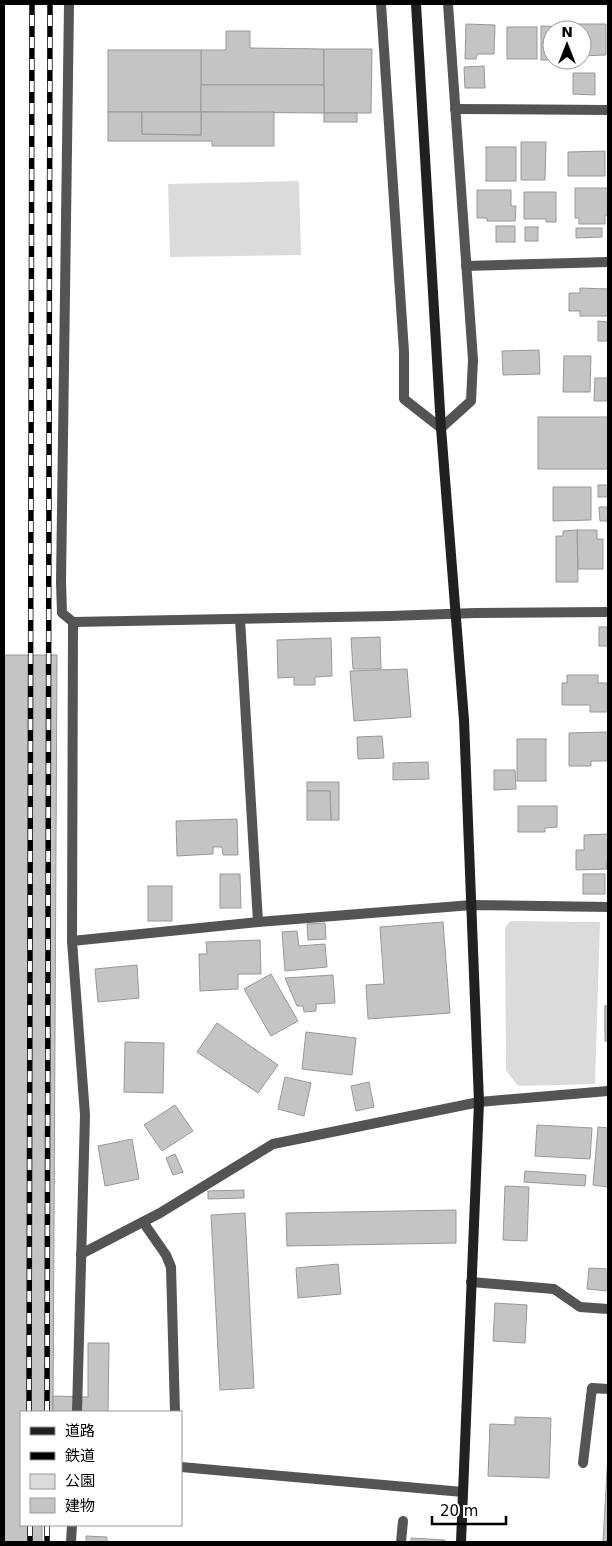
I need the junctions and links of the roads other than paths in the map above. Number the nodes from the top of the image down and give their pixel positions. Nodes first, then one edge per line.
1 (69, 4) edge
2 (380, 4) edge
3 (416, 4) edge
4 (448, 4) edge
5 (456, 109) junction
6 (608, 110) edge
7 (608, 262) edge
8 (466, 266) junction
9 (440, 428) junction
10 (608, 612) edge
11 (454, 614) junction
12 (240, 619) junction
13 (73, 622) junction
14 (472, 905) junction
15 (608, 907) edge
16 (258, 922) junction
17 (72, 941) junction
18 (608, 1090) edge
19 (479, 1102) junction
20 (144, 1222) junction
21 (81, 1254) junction
22 (471, 1282) junction
23 (608, 1309) edge
24 (608, 1389) edge
25 (77, 1411) edge
26 (175, 1411) edge
27 (583, 1463) dead end
28 (182, 1467) edge
29 (463, 1492) junction
30 (403, 1521) dead end
31 (72, 1526) edge
32 (71, 1542) edge
33 (402, 1542) edge
34 (461, 1542) edge

1 - 13 street
2 - 9 street
3 - 9 street
4 - 5 street
5 - 6 street
5 - 8 street
7 - 8 street
8 - 9 street
9 - 11 street
10 - 11 street
11 - 12 street
11 - 14 street
12 - 13 street
12 - 16 street
13 - 17 street
14 - 15 street
14 - 16 street
14 - 19 street
16 - 17 street
17 - 21 street
18 - 19 street
19 - 20 street
19 - 22 street
20 - 21 street
20 - 26 street
21 - 25 street
22 - 23 street
22 - 29 street
24 - 27 street
28 - 29 street
29 - 34 street
30 - 33 street
31 - 32 street

